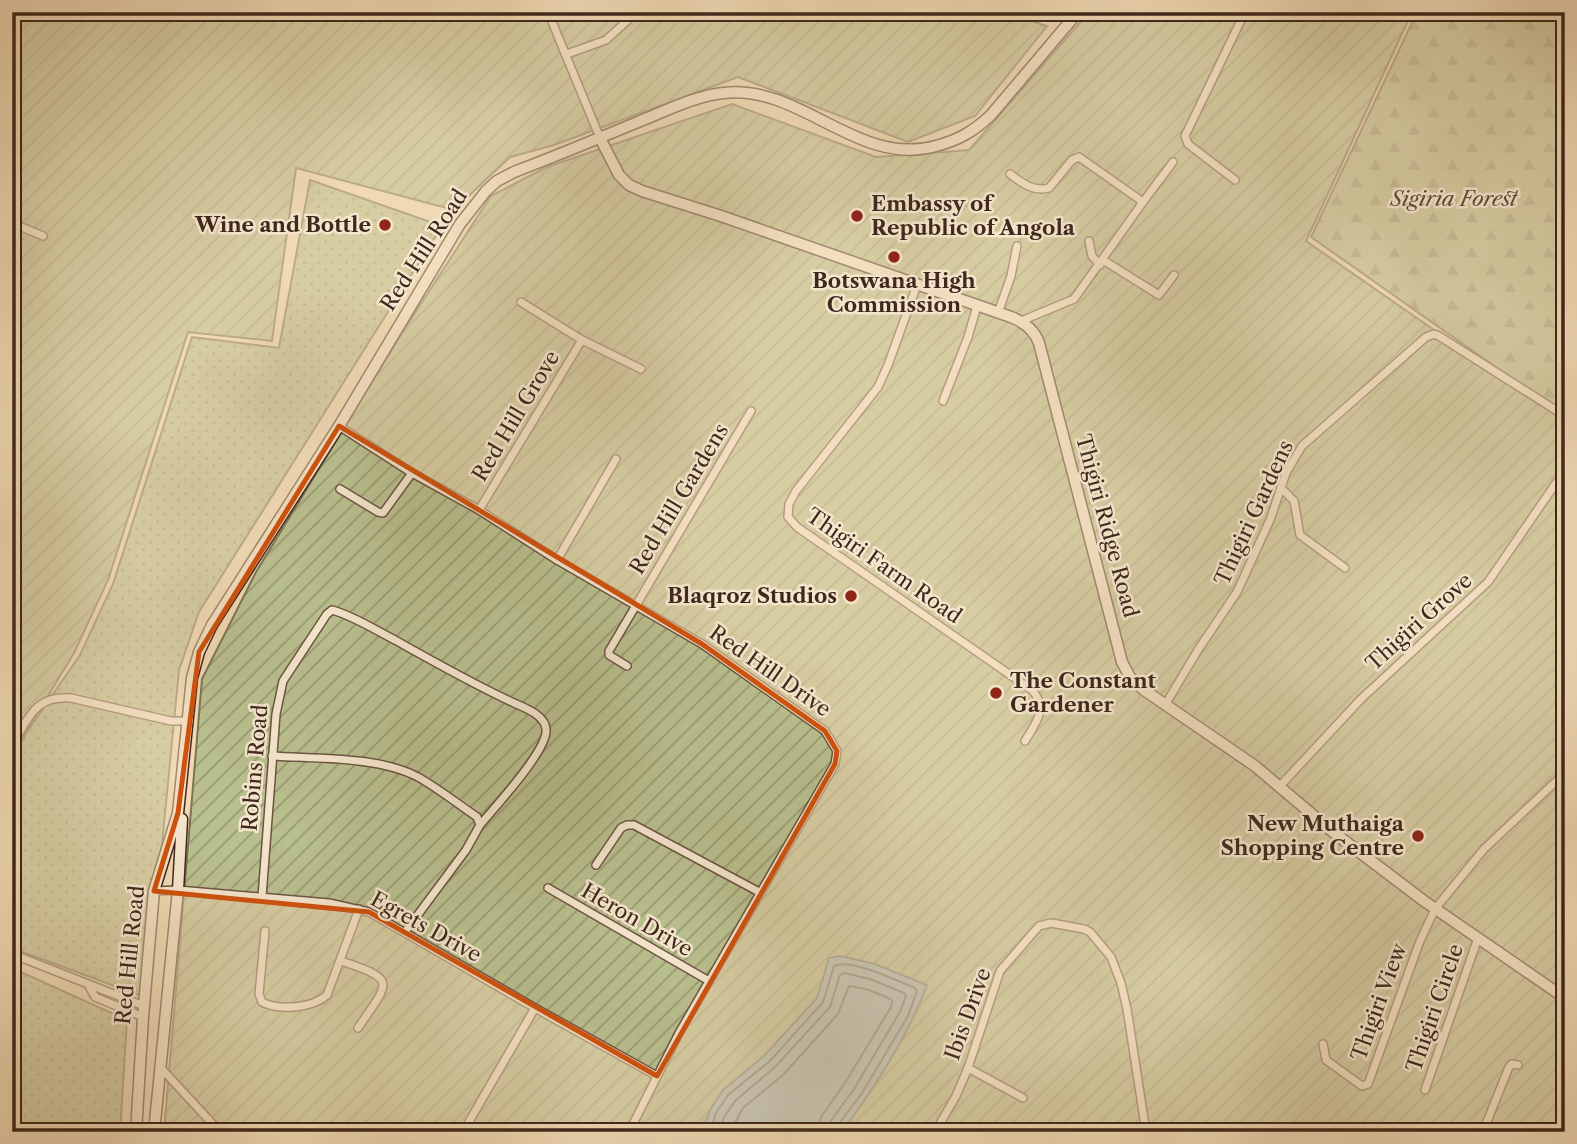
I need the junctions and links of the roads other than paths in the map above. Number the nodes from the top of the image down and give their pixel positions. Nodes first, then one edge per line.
1 (548, 12) edge
2 (1078, 12) edge
3 (1245, 12) edge
4 (629, 19) dead end
5 (567, 54) junction
6 (600, 138) junction
7 (1173, 162) dead end
8 (1010, 174) dead end
9 (1235, 180) dead end
10 (1143, 202) junction
11 (12, 223) edge
12 (43, 236) dead end
13 (1088, 241) dead end
14 (1017, 246) dead end
15 (1101, 263) junction
16 (1174, 275) dead end
17 (917, 285) junction
18 (521, 302) dead end
19 (976, 306) junction
20 (998, 313) junction
21 (1021, 321) junction
22 (582, 340) junction
23 (641, 369) dead end
24 (943, 401) dead end
25 (751, 411) dead end
26 (1565, 416) edge
27 (339, 426) junction
28 (616, 459) dead end
29 (1565, 470) edge
30 (412, 473) junction
31 (1281, 488) junction
32 (340, 489) dead end
33 (479, 509) junction
34 (557, 560) junction
35 (1345, 568) dead end
36 (636, 605) junction
37 (627, 666) dead end
38 (1165, 705) junction
39 (188, 721) junction
40 (1025, 741) dead end
41 (12, 744) edge
42 (272, 756) junction
43 (1565, 773) edge
44 (182, 786) junction
45 (1280, 786) junction
46 (480, 825) junction
47 (596, 865) dead end
48 (548, 888) dead end
49 (178, 890) junction
50 (154, 891) junction
51 (761, 893) junction
52 (262, 897) junction
53 (359, 909) junction
54 (1435, 909) junction
55 (265, 931) dead end
56 (405, 932) junction
57 (1478, 938) junction
58 (12, 954) edge
59 (341, 961) junction
60 (709, 981) junction
61 (1565, 998) edge
62 (535, 1008) junction
63 (143, 1011) junction
64 (358, 1028) dead end
65 (1323, 1044) dead end
66 (1518, 1065) dead end
67 (160, 1066) junction
68 (968, 1068) junction
69 (657, 1076) junction
70 (1425, 1090) dead end
71 (1023, 1098) dead end
72 (1565, 1123) edge
73 (136, 1132) edge
74 (155, 1132) edge
75 (220, 1132) edge
76 (463, 1132) edge
77 (629, 1132) edge
78 (935, 1132) edge
79 (1146, 1132) edge
80 (1486, 1132) edge
81 (1562, 1132) edge

1 - 5 street
2 - 6 main road, Red Hill Road
3 - 9 street
4 - 5 street
5 - 6 street
6 - 17 main road
6 - 27 main road, Red Hill Road
7 - 10 street
8 - 10 street
10 - 15 street
11 - 12 street
13 - 15 street
14 - 20 street
15 - 16 street
15 - 21 street
17 - 19 main road
17 - 40 street, Thigiri Farm Road
18 - 22 street, Red Hill Grove
19 - 20 main road
19 - 24 street
20 - 21 main road
21 - 38 main road, Thigiri Ridge Road
22 - 23 street, Red Hill Grove
22 - 33 street, Red Hill Grove
25 - 36 street, Red Hill Gardens
26 - 31 street, Thigiri Gardens
27 - 30 street, Red Hill Drive
27 - 39 main road, Red Hill Road
28 - 34 street
29 - 45 street, Thigiri Grove
30 - 32 street
30 - 33 street, Red Hill Drive
31 - 35 street
31 - 38 street, Thigiri Gardens
33 - 34 street, Red Hill Drive
34 - 36 street, Red Hill Drive
36 - 37 street, Red Hill Gardens
36 - 51 street, Red Hill Drive
38 - 45 main road, Thigiri Ridge Road
39 - 41 street
39 - 44 main road, Red Hill Road
42 - 46 street
42 - 46 street, Robins Road
42 - 52 street, Robins Road
43 - 54 street
44 - 49 main road, Red Hill Road
44 - 50 main road, Red Hill Road
45 - 54 main road, Thigiri Ridge Road
46 - 56 street
47 - 51 street
48 - 60 street, Heron Drive
49 - 50 street, Egrets Drive
49 - 52 street, Egrets Drive
49 - 67 main road, Red Hill Road
50 - 63 main road, Red Hill Road
51 - 60 street, Red Hill Drive
52 - 53 street, Egrets Drive
53 - 56 street, Egrets Drive
53 - 59 street
54 - 57 main road, Thigiri Ridge Road
54 - 65 street, Thigiri View
55 - 59 street
56 - 62 street, Egrets Drive
57 - 61 main road, Thigiri Ridge Road
57 - 70 street, Thigiri Circle
58 - 63 street
59 - 64 street
60 - 69 street, Red Hill Drive
62 - 69 street, Egrets Drive
62 - 76 street
63 - 73 main road, Red Hill Road
66 - 80 street
67 - 74 main road, Red Hill Road
67 - 75 street
68 - 71 street
68 - 78 street, Ibis Drive
68 - 79 street, Ibis Drive
69 - 77 street, Red Hill Drive
72 - 81 street

